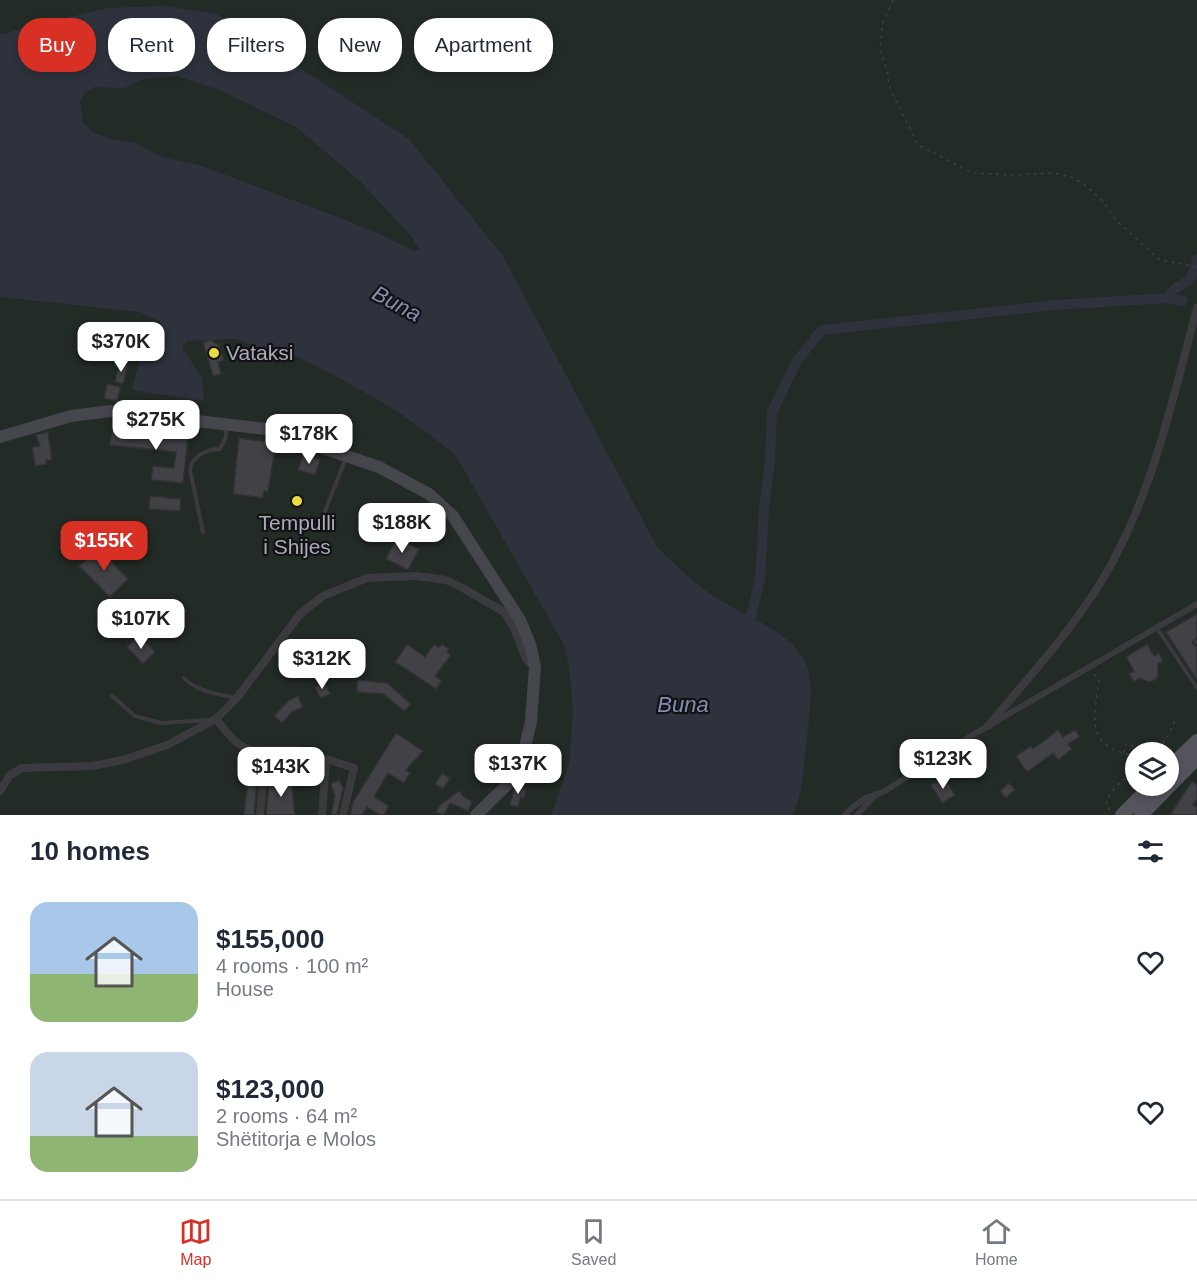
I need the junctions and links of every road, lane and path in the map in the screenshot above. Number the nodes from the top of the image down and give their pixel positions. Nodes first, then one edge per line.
1 (893, 0) edge
2 (1197, 267) edge
3 (1197, 308) edge
4 (226, 424) junction
5 (0, 437) edge
6 (347, 456) junction
7 (325, 528) dead end
8 (203, 532) dead end
9 (1197, 604) edge
10 (1156, 627) junction
11 (1089, 666) junction
12 (535, 667) junction
13 (184, 678) dead end
14 (1197, 688) edge
15 (112, 696) dead end
16 (237, 698) junction
17 (216, 719) junction
18 (1175, 719) dead end
19 (988, 726) junction
20 (1197, 741) edge
21 (1165, 742) edge
22 (1125, 746) edge
23 (266, 750) junction
24 (1124, 753) joint
25 (1179, 758) edge
26 (1197, 758) edge
27 (326, 759) junction
28 (1125, 780) edge
29 (0, 791) edge
30 (876, 794) junction
31 (1139, 796) edge
32 (1117, 814) edge
33 (260, 815) edge
34 (322, 815) edge
35 (343, 815) edge
36 (476, 815) edge
37 (845, 815) edge
38 (857, 815) edge
39 (1142, 815) edge

1 - 2 path
3 - 19 street
4 - 5 main road
4 - 6 main road
4 - 8 lane
6 - 7 lane
6 - 12 main road
9 - 10 street
10 - 11 street
10 - 14 lane
11 - 19 street
11 - 24 path
12 - 16 street
12 - 36 main road
13 - 16 lane
15 - 17 lane
16 - 17 street
17 - 23 street
17 - 29 street
18 - 21 path
19 - 30 street
20 - 25 main road
22 - 24 path
23 - 27 street
23 - 33 street
26 - 39 main road
27 - 34 street
27 - 35 street
28 - 32 path
30 - 37 street
30 - 38 street
31 - 32 main road

